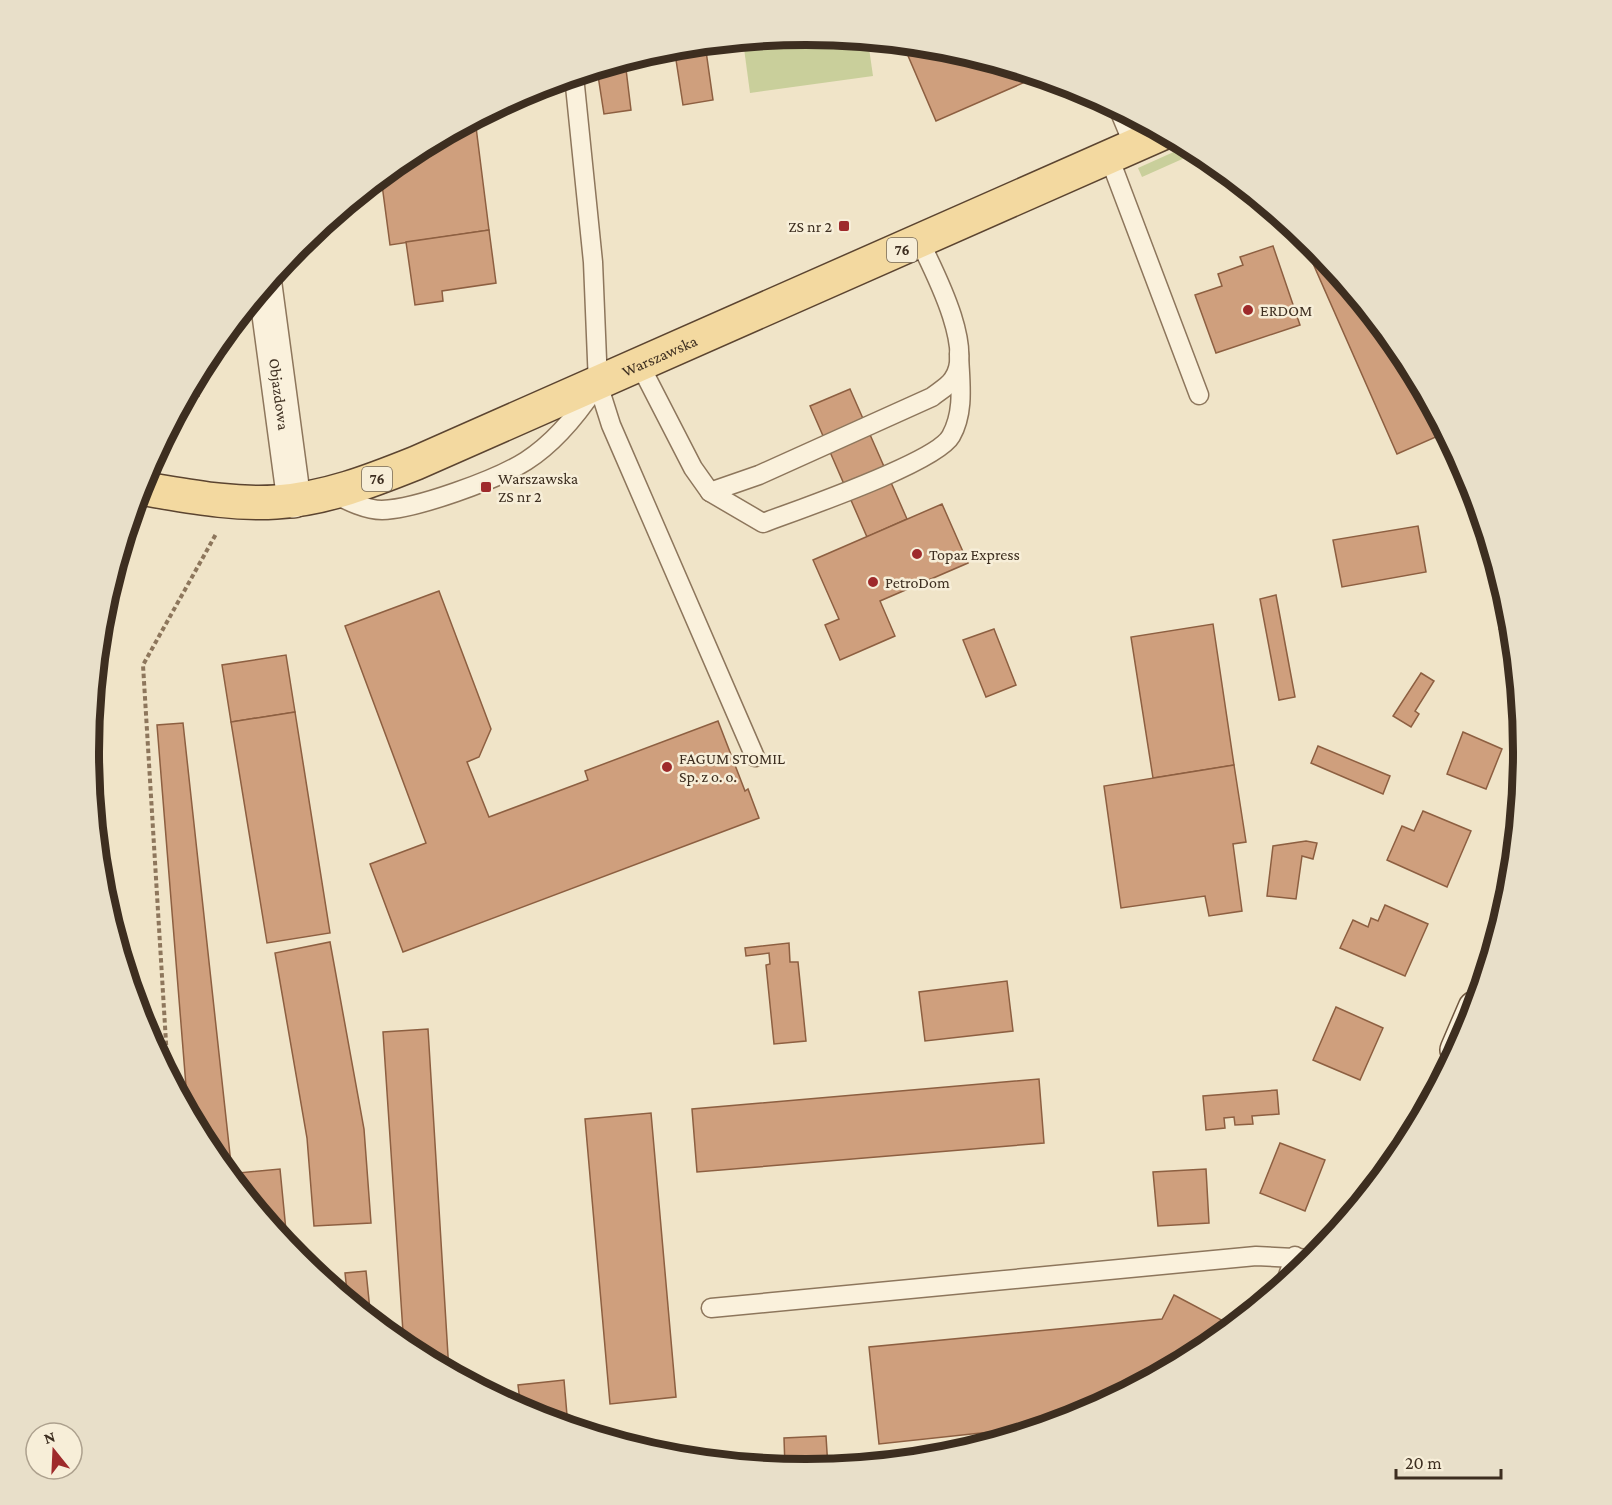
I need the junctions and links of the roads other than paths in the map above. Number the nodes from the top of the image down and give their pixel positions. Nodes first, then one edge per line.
1 (575, 85) edge
2 (1124, 121) edge
3 (1135, 146) edge
4 (920, 242) junction
5 (266, 295) edge
6 (959, 354) junction
7 (640, 365) junction
8 (598, 384) junction
9 (1199, 395) dead end
10 (149, 489) edge
11 (710, 492) junction
12 (294, 501) junction
13 (755, 757) dead end
14 (1295, 1256) junction
15 (1302, 1257) edge
16 (1291, 1266) edge
17 (711, 1308) dead end

1 - 8 lane
2 - 3 lane
3 - 4 main road, Warszawska / 76
3 - 9 lane
4 - 6 lane
4 - 7 main road, Warszawska / 76
5 - 12 street, Objazdowa
6 - 11 lane
6 - 11 lane
7 - 8 main road, Warszawska / 76
7 - 11 lane
8 - 12 main road, Warszawska / 76
8 - 13 lane
10 - 12 main road, Warszawska / 76
14 - 15 lane
14 - 16 lane
14 - 17 lane

